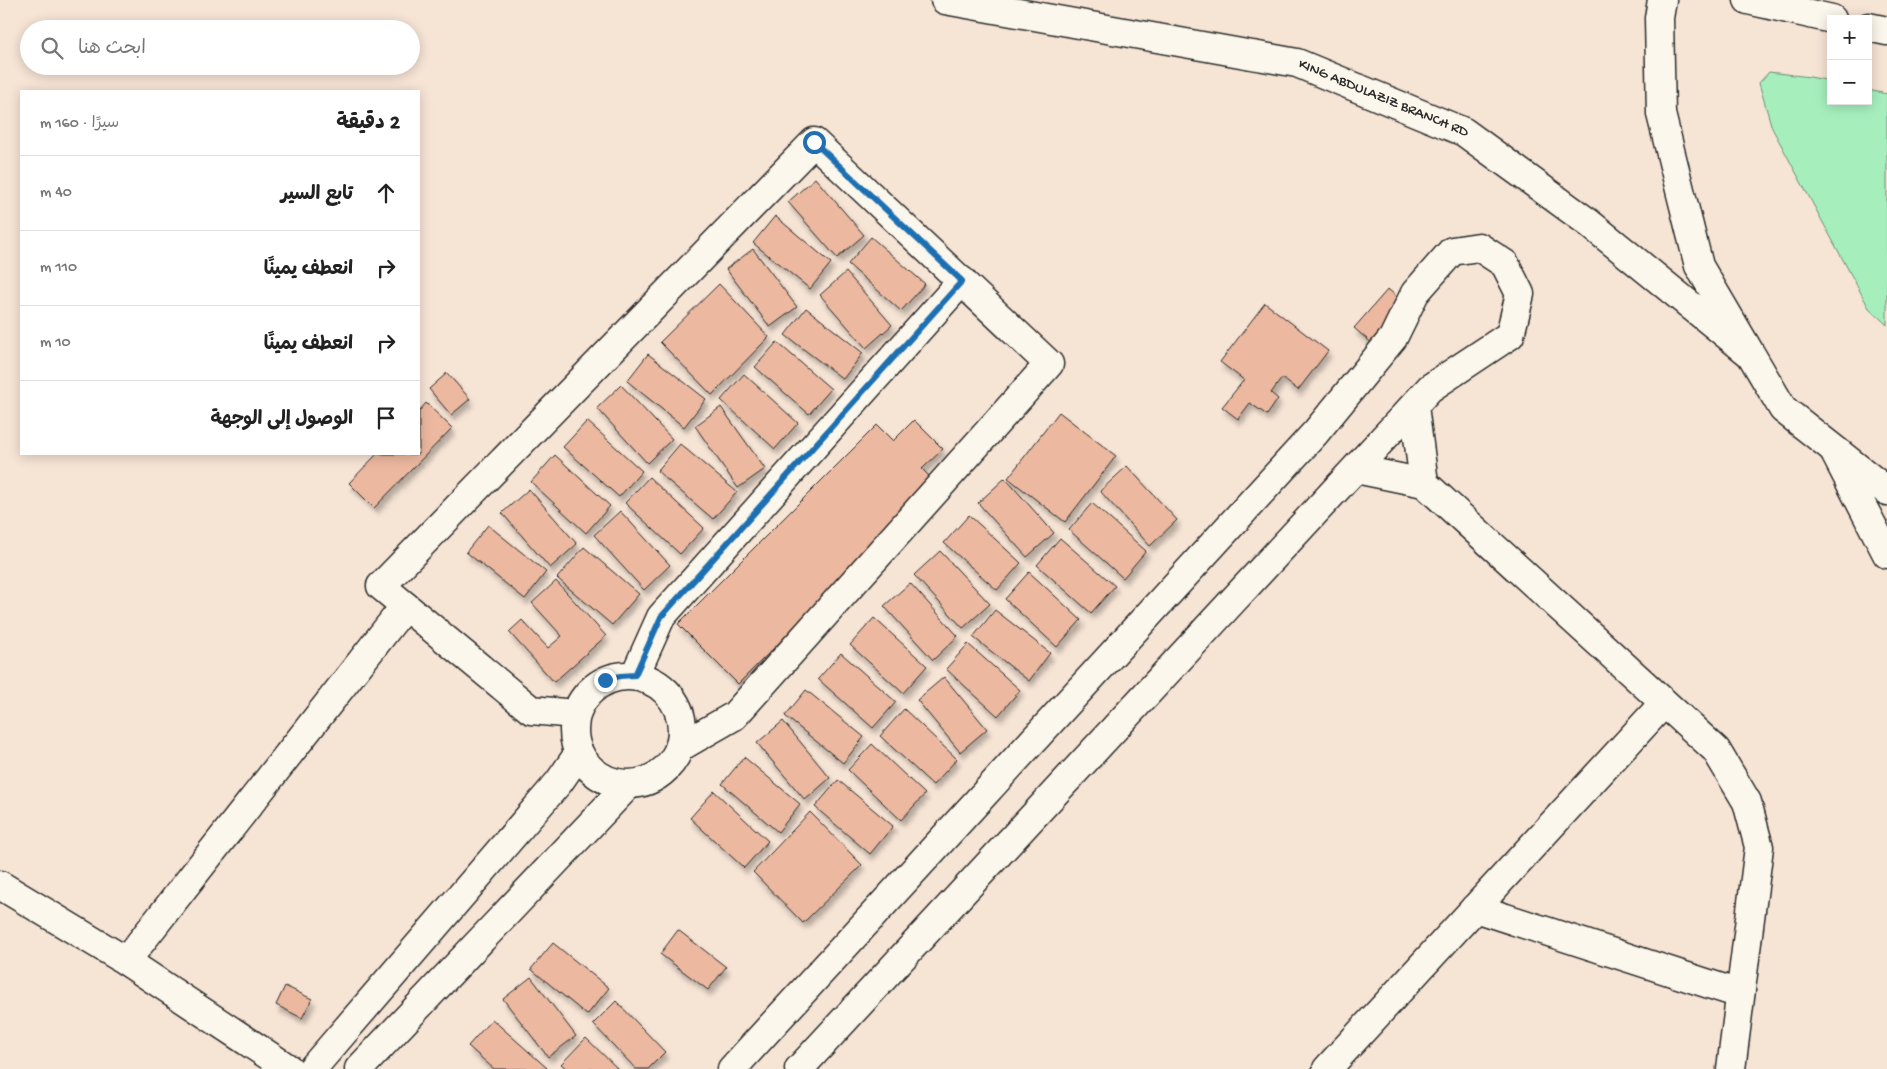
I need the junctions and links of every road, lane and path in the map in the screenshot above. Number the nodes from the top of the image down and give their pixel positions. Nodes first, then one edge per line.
1 (945, 0) edge
2 (1662, 0) edge
3 (1748, 0) edge
4 (1827, 18) edge
5 (1872, 28) edge
6 (1887, 31) edge
7 (962, 281) junction
8 (1751, 354) junction
9 (1414, 406) junction
10 (1832, 447) junction
11 (1356, 469) junction
12 (1424, 483) junction
13 (1887, 491) edge
14 (1887, 554) edge
15 (405, 606) junction
16 (635, 675) junction
17 (1664, 703) junction
18 (576, 714) junction
19 (680, 747) junction
20 (579, 753) junction
21 (628, 785) junction
22 (0, 885) edge
23 (1476, 908) junction
24 (126, 961) junction
25 (1740, 994) junction
26 (289, 1069) edge
27 (312, 1069) edge
28 (359, 1069) edge
29 (732, 1069) edge
30 (798, 1069) edge
31 (1327, 1069) edge
32 (1730, 1069) edge

1 - 8 main road, KING ABDULAZIZ BRANCH RD
2 - 8 main road
3 - 4 main road
5 - 6 main road
7 - 15 main road
7 - 16 main road
7 - 19 main road
8 - 10 main road
9 - 11 main road
9 - 12 main road
9 - 29 main road
10 - 13 main road
10 - 14 main road
11 - 12 main road
11 - 30 main road
12 - 17 main road
15 - 18 main road
15 - 24 main road
16 - 18 main road
16 - 19 main road
17 - 23 main road
17 - 25 main road
18 - 20 main road
19 - 21 main road
20 - 21 main road
20 - 27 main road
21 - 28 main road
22 - 24 main road
23 - 25 main road
23 - 31 main road
24 - 26 main road
25 - 32 main road

